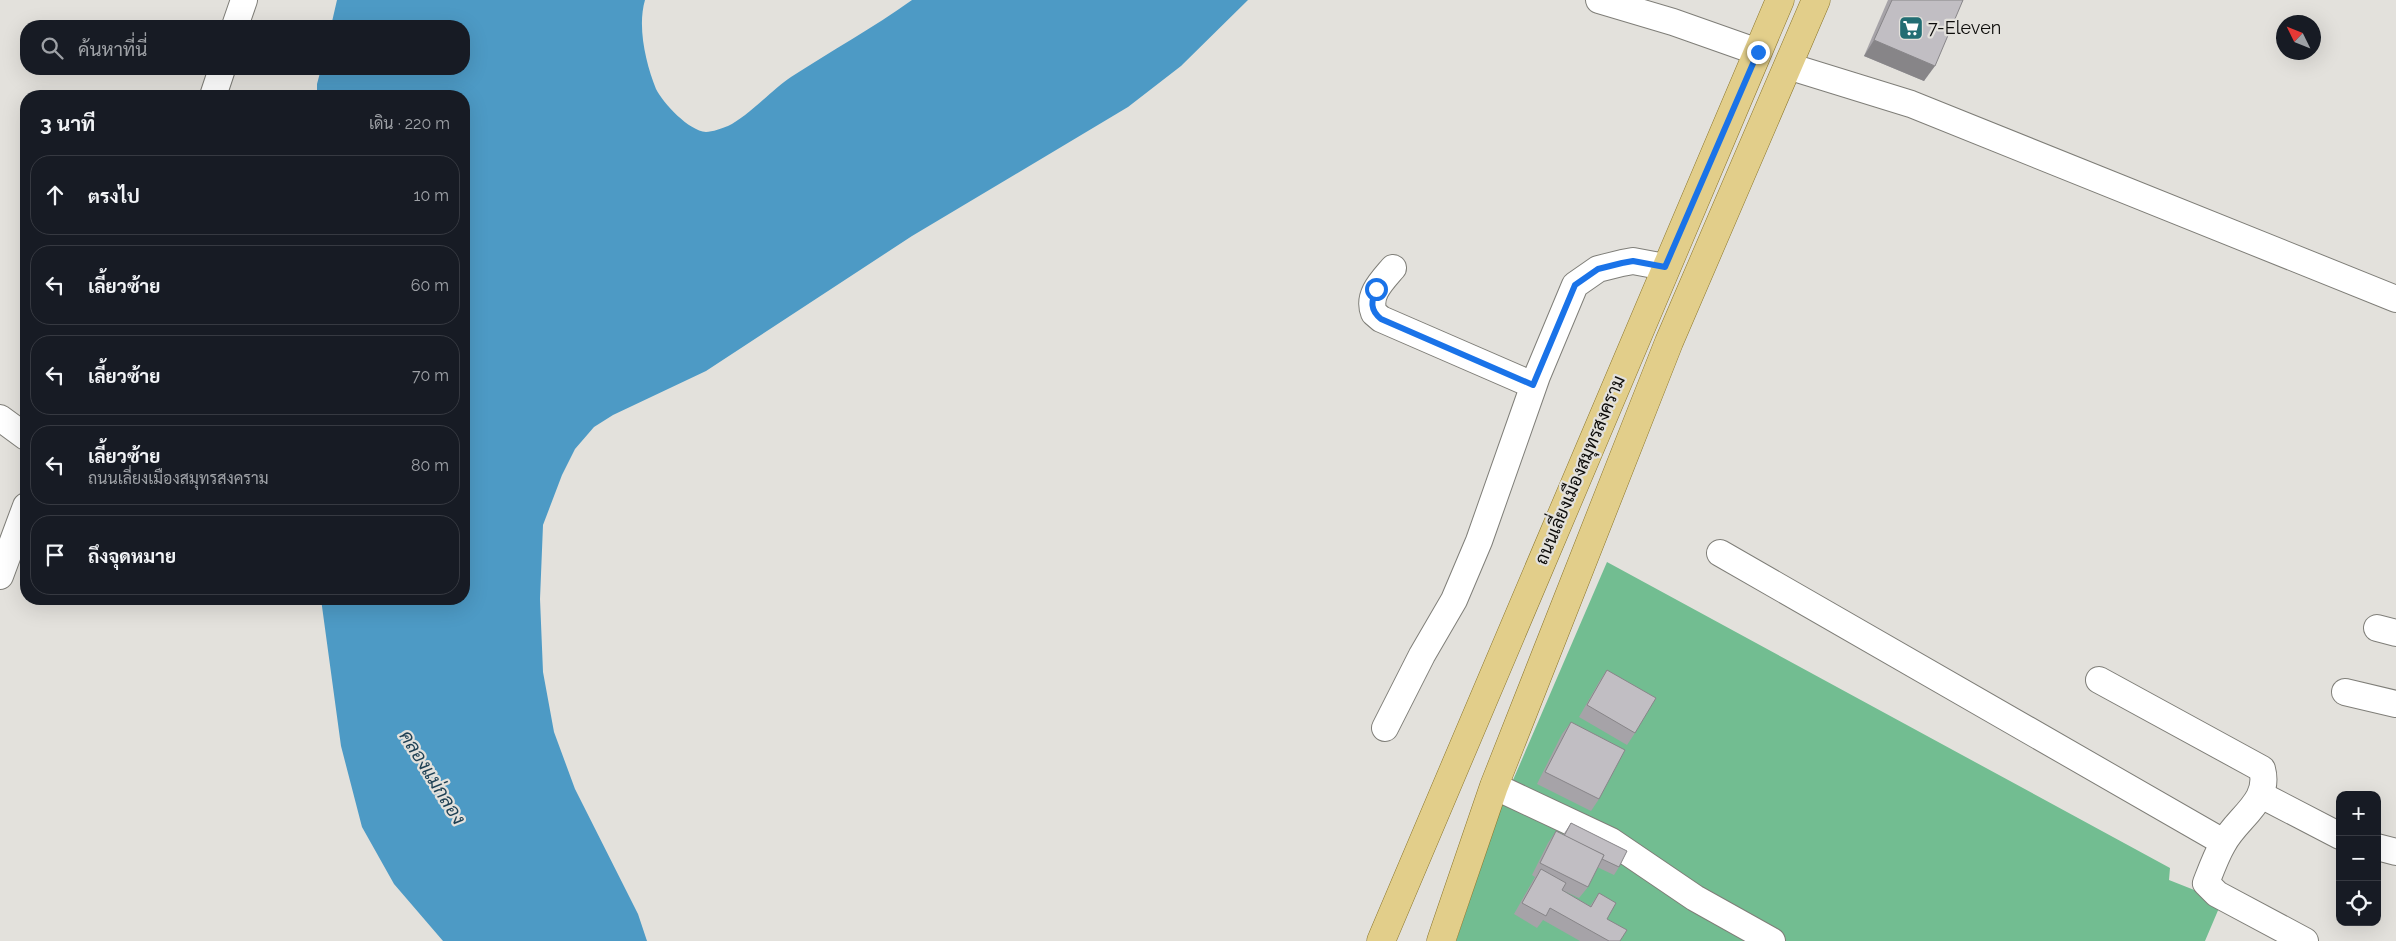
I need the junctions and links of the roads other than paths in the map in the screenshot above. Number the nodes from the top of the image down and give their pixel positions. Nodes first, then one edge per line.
1 (244, 0) edge
2 (1599, 0) edge
3 (1780, 0) edge
4 (1816, 0) edge
5 (237, 20) edge
6 (1758, 52) junction
7 (1788, 66) junction
8 (220, 75) edge
9 (215, 90) edge
10 (1665, 267) junction
11 (1393, 268) dead end
12 (2396, 299) edge
13 (1533, 385) junction
14 (0, 418) edge
15 (20, 433) edge
16 (20, 522) edge
17 (1720, 554) dead end
18 (0, 576) edge
19 (2098, 680) dead end
20 (2345, 692) dead end
21 (2396, 704) edge
22 (1385, 728) dead end
23 (1494, 786) junction
24 (2261, 795) junction
25 (2336, 834) edge
26 (2223, 842) junction
27 (2381, 848) edge
28 (2396, 852) edge
29 (1381, 941) edge
30 (1441, 941) edge
31 (1772, 941) edge
32 (2305, 941) edge

1 - 5 street
2 - 6 street
3 - 6 main road, ถนนเลี่ยงเมืองสมุทรสงคราม
4 - 7 main road, ถนนเลี่ยงเมืองสมุทรสงคราม
6 - 10 main road, ถนนเลี่ยงเมืองสมุทรสงคราม
7 - 12 street
7 - 23 main road, ถนนเลี่ยงเมืองสมุทรสงคราม
8 - 9 street
10 - 13 street
10 - 29 main road, ถนนเลี่ยงเมืองสมุทรสงคราม
11 - 13 street
13 - 22 street
14 - 15 street
16 - 18 street
17 - 26 street
19 - 24 street
20 - 21 street
23 - 30 main road, ถนนเลี่ยงเมืองสมุทรสงคราม
23 - 31 street
24 - 25 street
24 - 26 street
26 - 32 street
27 - 28 street

